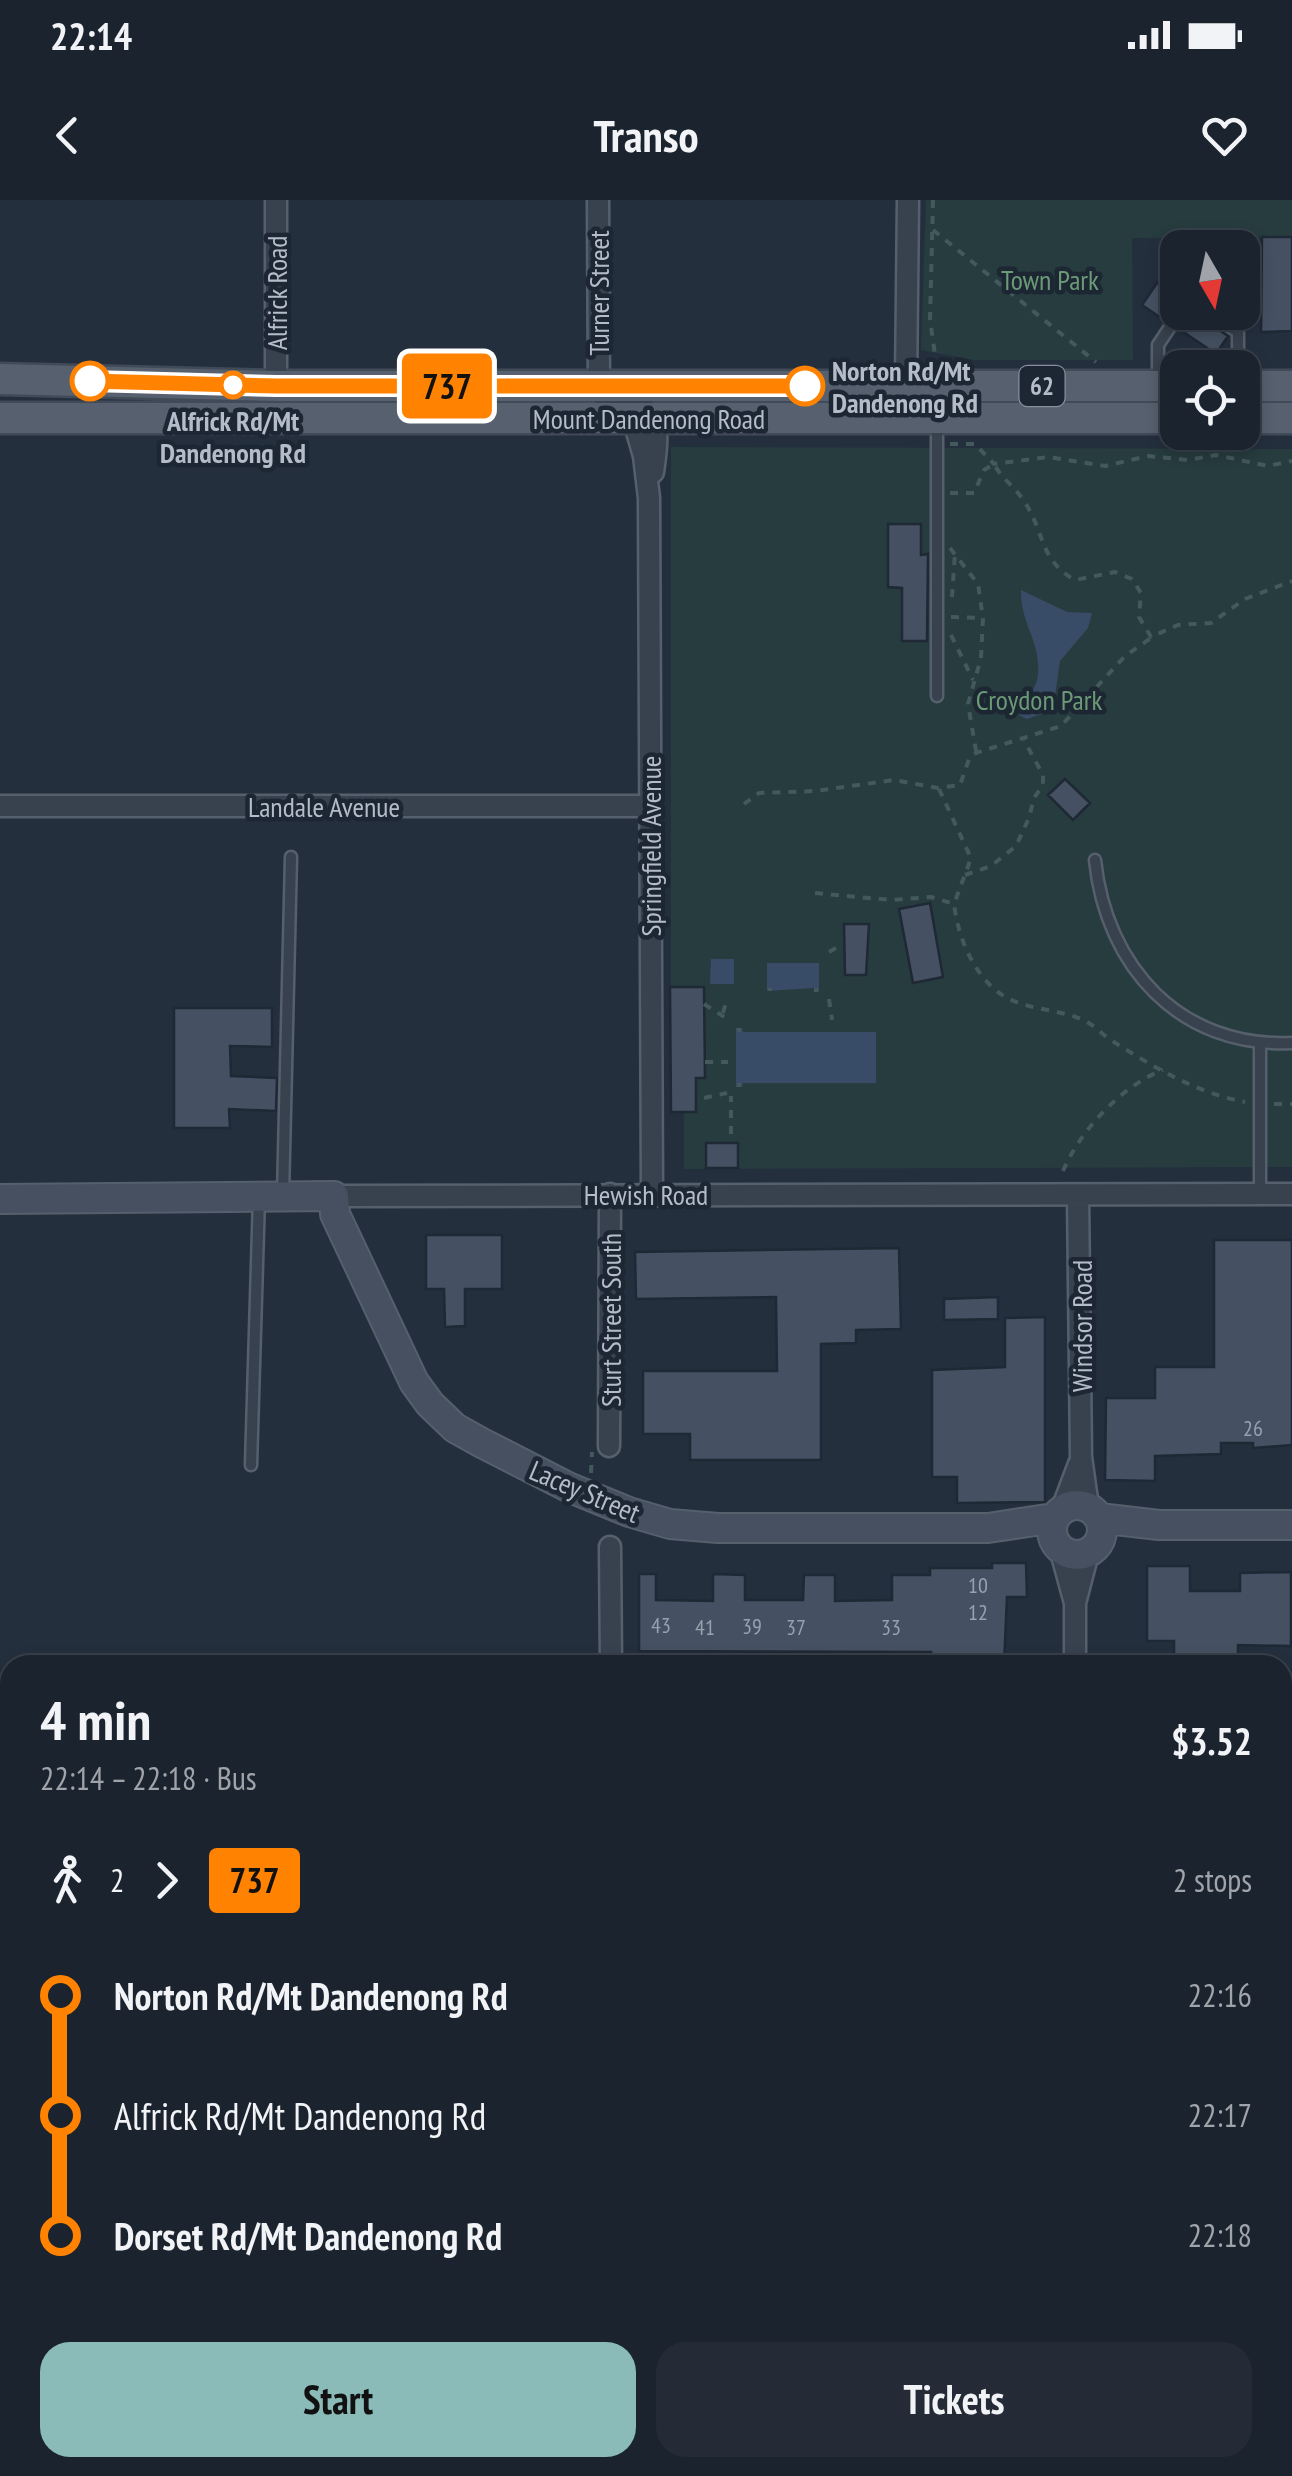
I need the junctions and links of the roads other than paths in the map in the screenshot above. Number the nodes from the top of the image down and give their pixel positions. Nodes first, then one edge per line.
1 (276, 200) edge
2 (598, 200) edge
3 (908, 200) edge
4 (1168, 330) edge
5 (1160, 352) edge
6 (0, 379) edge
7 (276, 386) junction
8 (488, 386) junction
9 (599, 386) junction
10 (906, 386) junction
11 (1160, 386) edge
12 (1260, 386) edge
13 (1292, 386) edge
14 (276, 417) junction
15 (0, 418) edge
16 (644, 418) junction
17 (1260, 418) edge
18 (1292, 418) edge
19 (1160, 419) edge
20 (927, 427) junction
21 (937, 696) dead end
22 (0, 806) edge
23 (649, 806) junction
24 (291, 857) dead end
25 (1095, 860) dead end
26 (1292, 1043) edge
27 (1260, 1044) junction
28 (610, 1194) junction
29 (652, 1194) junction
30 (1260, 1194) junction
31 (1292, 1194) edge
32 (1078, 1195) junction
33 (271, 1196) junction
34 (334, 1196) junction
35 (0, 1199) edge
36 (609, 1446) dead end
37 (251, 1466) dead end
38 (1292, 1525) edge
39 (1075, 1530) junction
40 (610, 1547) dead end
41 (611, 1655) edge
42 (1075, 1655) edge

1 - 7 street, Alfrick Road
2 - 9 street, Turner Street
3 - 10 street
4 - 5 lane
6 - 7 main road, Mount Dandenong Road / 62
7 - 8 main road, Mount Dandenong Road / 62
7 - 14 main road
8 - 9 main road, Mount Dandenong Road / 62
8 - 16 street
9 - 10 main road, Mount Dandenong Road / 62
10 - 11 main road, Mount Dandenong Road / 62
10 - 20 main road
12 - 13 main road
14 - 15 main road, Mount Dandenong Road / 62
14 - 16 main road, Mount Dandenong Road / 62
16 - 20 main road, Mount Dandenong Road / 62
16 - 23 street, Springfield Avenue
17 - 18 main road
19 - 20 main road, Mount Dandenong Road / 62
20 - 21 lane
22 - 23 street, Landale Avenue
23 - 29 street, Springfield Avenue
24 - 33 lane
25 - 27 lane
26 - 27 lane
27 - 30 lane
28 - 29 street, Hewish Road
28 - 34 street, Hewish Road
28 - 36 street, Sturt Street South
29 - 32 street, Hewish Road
30 - 31 street, Hewish Road
30 - 32 street, Hewish Road
32 - 39 street, Windsor Road
33 - 34 street, Hewish Road
33 - 35 street, Hewish Road
33 - 37 lane
34 - 39 street, Lacey Street
38 - 39 street, Lacey Street
39 - 42 street, Windsor Road
40 - 41 street

